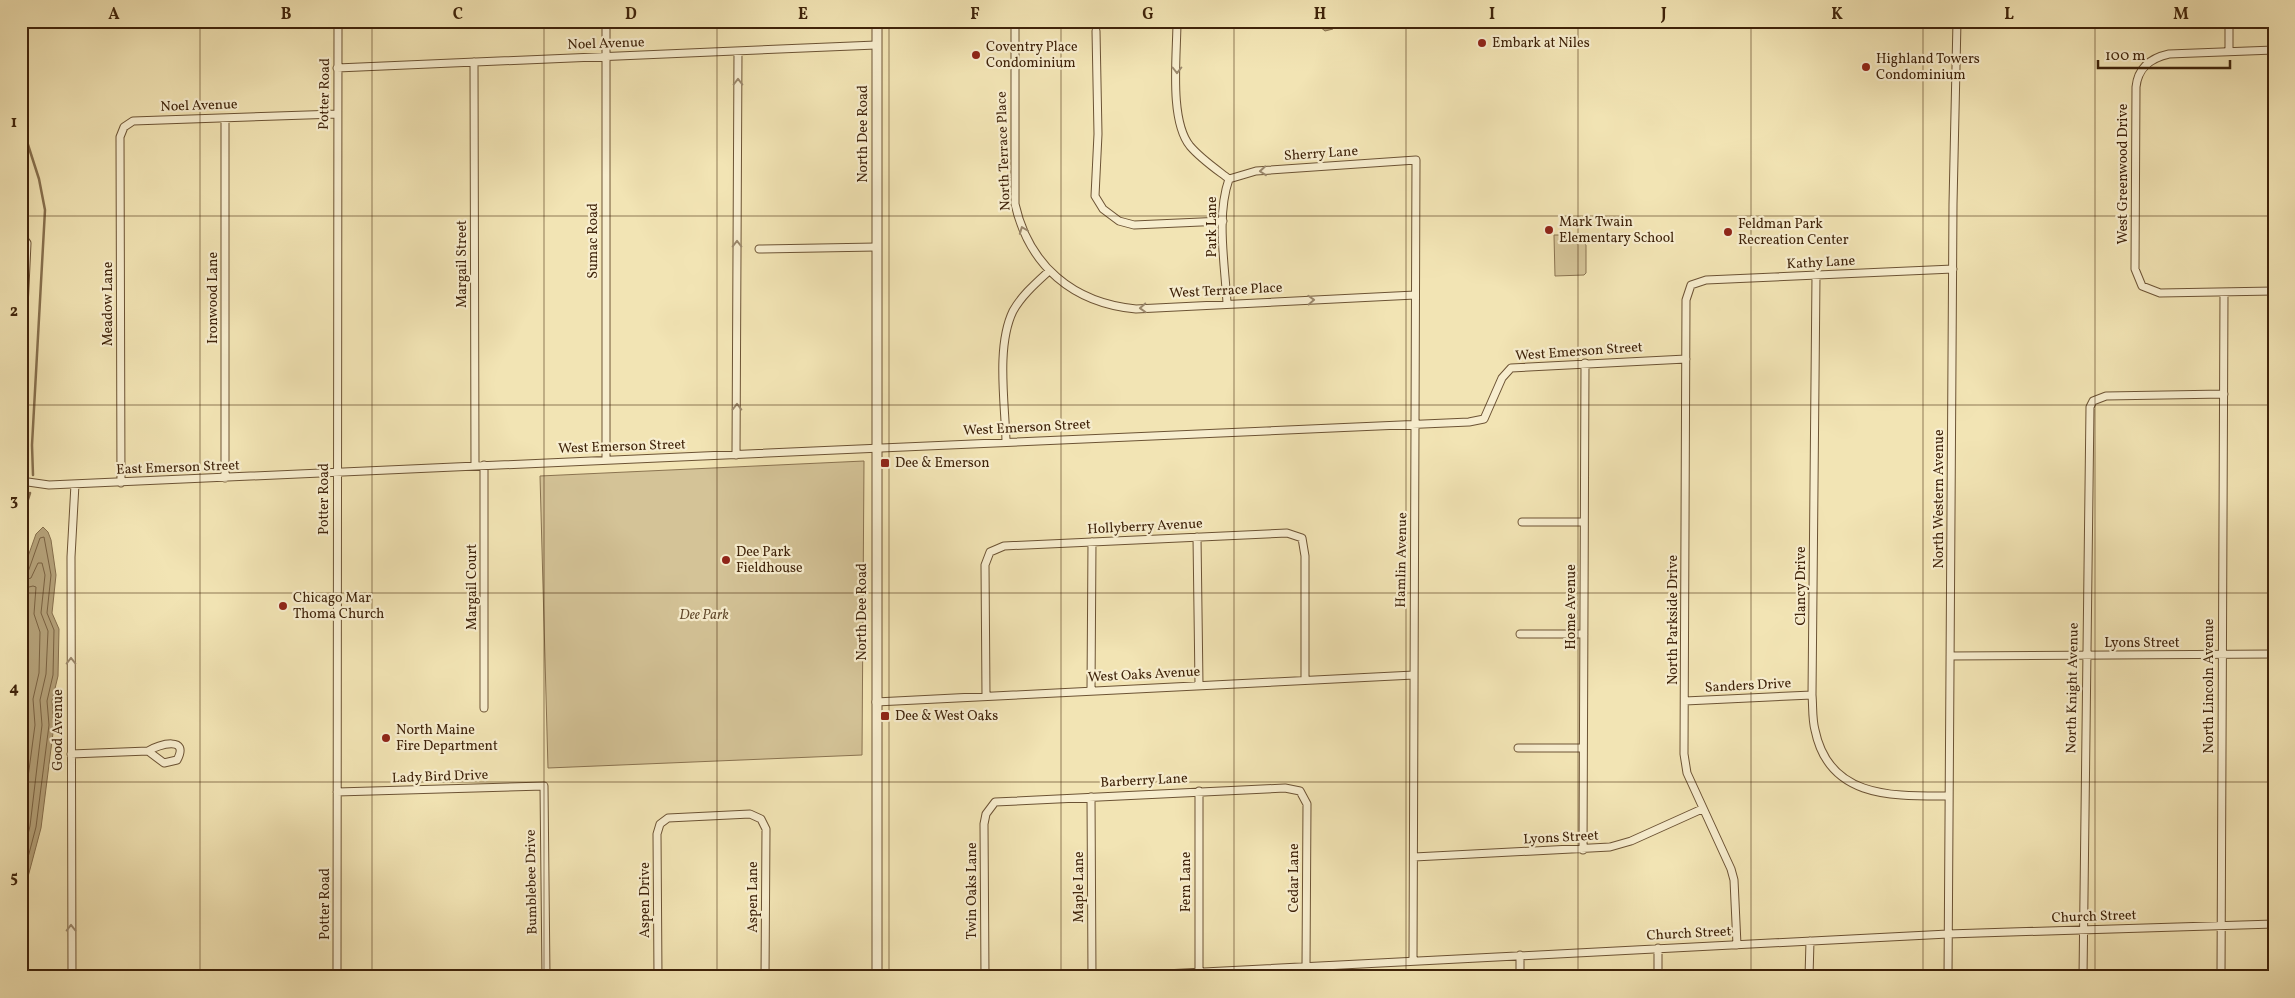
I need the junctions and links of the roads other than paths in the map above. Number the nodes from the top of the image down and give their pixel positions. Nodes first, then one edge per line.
1 (338, 21) edge
2 (606, 21) edge
3 (877, 21) edge
4 (1015, 21) edge
5 (1177, 21) edge
6 (1957, 21) edge
7 (2228, 21) edge
8 (1096, 30) dead end
9 (876, 45) junction
10 (2274, 50) edge
11 (738, 51) junction
12 (2228, 51) junction
13 (606, 56) junction
14 (474, 62) junction
15 (337, 68) junction
16 (337, 114) junction
17 (225, 118) junction
18 (124, 127) joint
19 (1416, 160) joint
20 (1229, 179) junction
21 (1223, 221) junction
22 (21, 234) edge
23 (876, 248) junction
24 (759, 249) dead end
25 (1953, 269) junction
26 (1049, 271) junction
27 (1816, 276) junction
28 (1692, 285) joint
29 (2274, 290) edge
30 (2224, 293) junction
31 (1415, 295) junction
32 (1227, 304) junction
33 (1686, 359) junction
34 (1585, 363) junction
35 (21, 374) edge
36 (2224, 394) junction
37 (1416, 424) junction
38 (1006, 441) junction
39 (876, 448) junction
40 (736, 455) junction
41 (606, 460) junction
42 (475, 465) junction
43 (484, 465) junction
44 (337, 474) junction
45 (225, 478) junction
46 (21, 481) edge
47 (121, 482) junction
48 (75, 484) junction
49 (1522, 522) dead end
50 (1584, 522) junction
51 (1198, 537) junction
52 (1092, 542) junction
53 (1520, 634) dead end
54 (1584, 634) junction
55 (2274, 654) edge
56 (2086, 655) junction
57 (2222, 655) junction
58 (1950, 656) junction
59 (1414, 675) junction
60 (1305, 680) junction
61 (1199, 685) junction
62 (1091, 690) junction
63 (1812, 695) junction
64 (986, 696) junction
65 (1685, 701) junction
66 (876, 702) junction
67 (484, 708) dead end
68 (1518, 748) dead end
69 (1583, 748) junction
70 (148, 750) dead end
71 (71, 754) junction
72 (544, 786) joint
73 (1199, 791) junction
74 (1300, 791) joint
75 (337, 792) junction
76 (1949, 796) junction
77 (1091, 797) junction
78 (990, 807) joint
79 (1702, 809) junction
80 (660, 824) joint
81 (1583, 850) junction
82 (1414, 858) junction
83 (2274, 924) edge
84 (2221, 926) junction
85 (2084, 930) junction
86 (1948, 934) junction
87 (1810, 941) junction
88 (1737, 945) junction
89 (1658, 948) junction
90 (1520, 955) junction
91 (1413, 961) junction
92 (1306, 966) junction
93 (1199, 972) junction
94 (1236, 974) edge
95 (72, 977) edge
96 (337, 977) edge
97 (546, 977) edge
98 (658, 977) edge
99 (765, 977) edge
100 (877, 977) edge
101 (985, 977) edge
102 (1092, 977) edge
103 (1106, 977) edge
104 (1520, 977) edge
105 (1658, 977) edge
106 (1810, 977) edge
107 (1948, 977) edge
108 (2083, 977) edge
109 (2221, 977) edge

1 - 15 street, Potter Road
2 - 13 street, Sumac Road
3 - 9 street, North Dee Road
26 -> 4 street, North Terrace Place
5 -> 20 street, Park Lane
6 - 25 street, North Western Avenue
7 - 12 street
8 - 21 street
9 - 11 street, Noel Avenue
9 - 23 street, North Dee Road
10 - 12 street, West Greenwood Drive
11 - 13 street, Noel Avenue
40 -> 11 street
12 - 30 street, West Greenwood Drive
13 - 14 street, Noel Avenue
13 - 41 street, Sumac Road
14 - 15 street, Noel Avenue
14 - 42 street, Margail Street
15 - 16 street, Potter Road
16 - 17 street, Noel Avenue
16 - 44 street, Potter Road
17 - 18 street, Noel Avenue
17 - 45 street, Ironwood Lane
18 - 47 street, Meadow Lane
19 -> 20 street, Sherry Lane
19 - 31 street, Hamlin Avenue
20 - 21 street, Park Lane
21 - 32 street, Park Lane
22 - 35 street
23 - 24 street
23 - 39 street, North Dee Road
25 - 27 street, Kathy Lane
25 - 58 street, North Western Avenue
32 -> 26 street, West Terrace Place
26 - 38 street
27 - 28 street, Kathy Lane
27 - 63 street, Clancy Drive
28 - 33 street, North Parkside Drive
29 - 30 street, West Greenwood Drive
30 - 36 street, North Lincoln Avenue
32 -> 31 street, West Terrace Place
31 - 37 street, Hamlin Avenue
33 - 34 street, West Emerson Street
33 - 65 street, North Parkside Drive
34 - 37 street, West Emerson Street
34 - 50 street, Home Avenue
36 - 56 street, North Knight Avenue
36 - 57 street, North Lincoln Avenue
37 - 38 street, West Emerson Street
37 - 59 street, Hamlin Avenue
38 - 39 street, West Emerson Street
39 - 40 street, West Emerson Street
39 - 66 street, North Dee Road
40 - 41 street, West Emerson Street
41 - 43 street, West Emerson Street
42 - 43 street, West Emerson Street
42 - 44 street, West Emerson Street
43 - 67 street, Margail Court
44 - 45 street, East Emerson Street
44 - 75 street, Potter Road
45 - 47 street, East Emerson Street
46 - 48 street, East Emerson Street
47 - 48 street, East Emerson Street
71 -> 48 street, Good Avenue
49 - 50 street
50 - 54 street, Home Avenue
51 - 52 street, Hollyberry Avenue
51 - 60 street, Hollyberry Avenue
51 - 61 street
52 - 62 street
52 - 64 street, Hollyberry Avenue
53 - 54 street
54 - 69 street, Home Avenue
55 - 57 street, Lyons Street
56 - 57 street, Lyons Street
56 - 58 street, Lyons Street
56 - 85 street, North Knight Avenue
57 - 84 street, North Lincoln Avenue
58 - 76 street, North Western Avenue
59 - 60 street, West Oaks Avenue
59 - 82 street, Hamlin Avenue
60 - 61 street, West Oaks Avenue
61 - 62 street, West Oaks Avenue
62 - 64 street, West Oaks Avenue
63 - 65 street, Sanders Drive
63 - 76 street, Clancy Drive
64 - 66 street, West Oaks Avenue
65 - 79 street, North Parkside Drive
66 - 100 street, North Dee Road
68 - 69 street
69 - 81 street, Home Avenue
70 - 71 street
95 -> 71 street, Good Avenue
72 - 75 street, Lady Bird Drive
72 - 97 street, Bumblebee Drive
73 - 74 street, Barberry Lane
73 - 77 street, Barberry Lane
73 - 93 street, Fern Lane
74 - 92 street, Cedar Lane
75 - 96 street, Potter Road
76 - 86 street, North Western Avenue
77 - 78 street, Barberry Lane
77 - 102 street, Maple Lane
78 - 101 street, Twin Oaks Lane
79 - 81 street, Lyons Street
79 - 88 street, North Parkside Drive
80 - 98 street, Aspen Drive
80 - 99 street, Aspen Lane
81 - 82 street, Lyons Street
82 - 91 street, Hamlin Avenue
83 - 84 street, Church Street
84 - 85 street, Church Street
84 - 109 street, North Lincoln Avenue
85 - 86 street, Church Street
85 - 108 street, North Knight Avenue
86 - 87 street, Church Street
86 - 107 street, North Western Avenue
87 - 88 street, Church Street
87 - 106 street
88 - 89 street, Church Street
89 - 90 street, Church Street
89 - 105 street
90 - 91 street, Church Street
90 - 104 street
91 - 92 street, Church Street
92 - 94 street, Church Street
93 - 94 street, Church Street
93 - 103 street, Church Street

